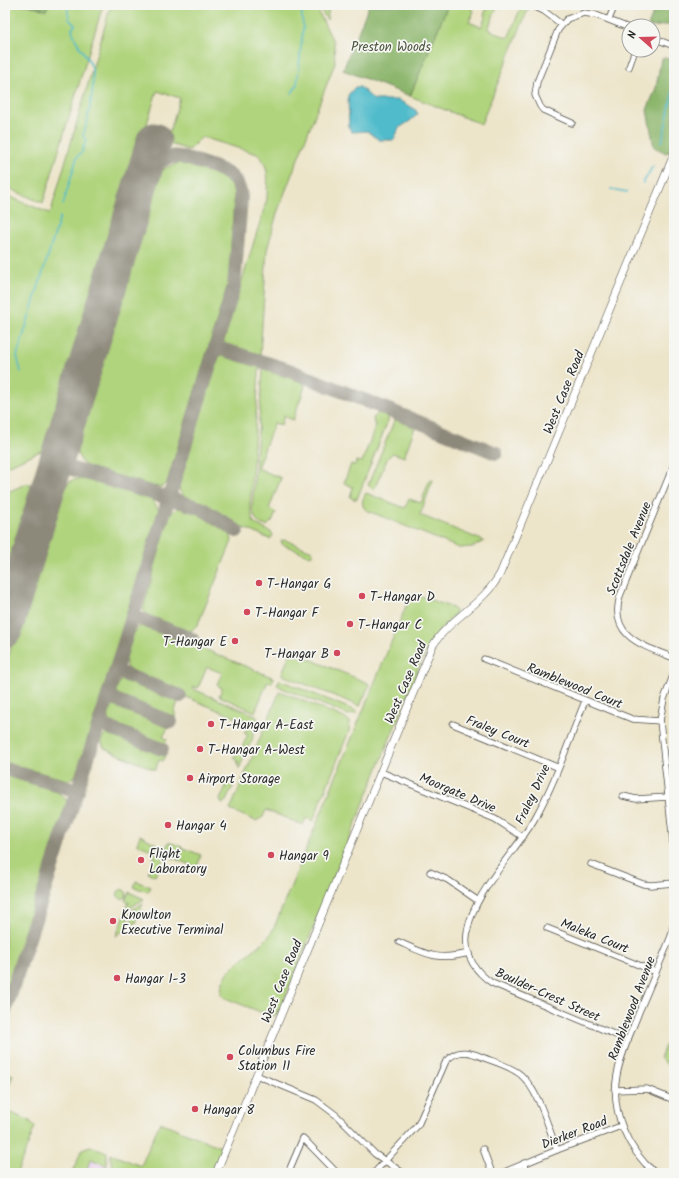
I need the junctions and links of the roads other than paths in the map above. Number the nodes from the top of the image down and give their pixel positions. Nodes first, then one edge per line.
1 (615, 5) edge
2 (531, 6) edge
3 (609, 19) junction
4 (562, 24) junction
5 (621, 24) edge
6 (661, 41) edge
7 (674, 46) edge
8 (632, 58) edge
9 (629, 67) dead end
10 (572, 123) dead end
11 (674, 154) edge
12 (674, 464) edge
13 (674, 658) edge
14 (484, 659) dead end
15 (674, 673) edge
16 (585, 701) junction
17 (660, 721) junction
18 (452, 724) dead end
19 (557, 767) junction
20 (381, 772) junction
21 (623, 796) dead end
22 (668, 797) junction
23 (673, 836) edge
24 (523, 837) junction
25 (674, 852) edge
26 (591, 864) dead end
27 (430, 872) dead end
28 (674, 883) edge
29 (478, 900) junction
30 (473, 908) joint
31 (674, 923) edge
32 (547, 928) dead end
33 (399, 942) dead end
34 (469, 953) junction
35 (656, 972) junction
36 (628, 1040) junction
37 (256, 1075) junction
38 (616, 1090) junction
39 (674, 1100) edge
40 (622, 1126) junction
41 (483, 1149) dead end
42 (557, 1150) junction
43 (384, 1161) junction
44 (524, 1164) junction
45 (650, 1168) junction
46 (216, 1173) edge
47 (288, 1173) edge
48 (337, 1173) edge
49 (374, 1173) edge
50 (402, 1173) edge
51 (492, 1173) edge
52 (502, 1173) edge
53 (528, 1173) edge
54 (644, 1173) edge
55 (655, 1173) edge

1 - 3 street
2 - 4 street
3 - 4 street
3 - 5 street
4 - 10 street
6 - 7 street
8 - 9 street
11 - 20 main road, West Case Road
12 - 13 street, Scottsdale Avenue
14 - 16 street, Ramblewood Court
15 - 17 street
16 - 17 street, Ramblewood Court
16 - 19 street, Fraley Drive
17 - 22 street
18 - 19 street, Fraley Court
19 - 24 street, Fraley Drive
20 - 24 street, Moorgate Drive
20 - 37 main road, West Case Road
21 - 22 street
22 - 23 street
23 - 25 street
24 - 29 street, Fraley Drive
26 - 28 street
27 - 29 street
29 - 30 street, Fraley Drive
30 - 34 street, Boulder-Crest Street
31 - 35 street, Ramblewood Avenue
32 - 35 street, Maleka Court
33 - 34 street
34 - 36 street, Boulder-Crest Street
35 - 36 street, Ramblewood Avenue
36 - 38 street, Ramblewood Avenue
37 - 43 street
37 - 46 main road, West Case Road
38 - 39 street
38 - 40 street, Ramblewood Avenue
40 - 42 street, Dierker Road
40 - 45 street, Dierker Road
41 - 51 street
42 - 43 street
42 - 44 street, Dierker Road
43 - 49 street
43 - 50 street
44 - 52 street, Dierker Road
44 - 53 street
45 - 54 street
45 - 55 street, Dierker Road
47 - 48 street

